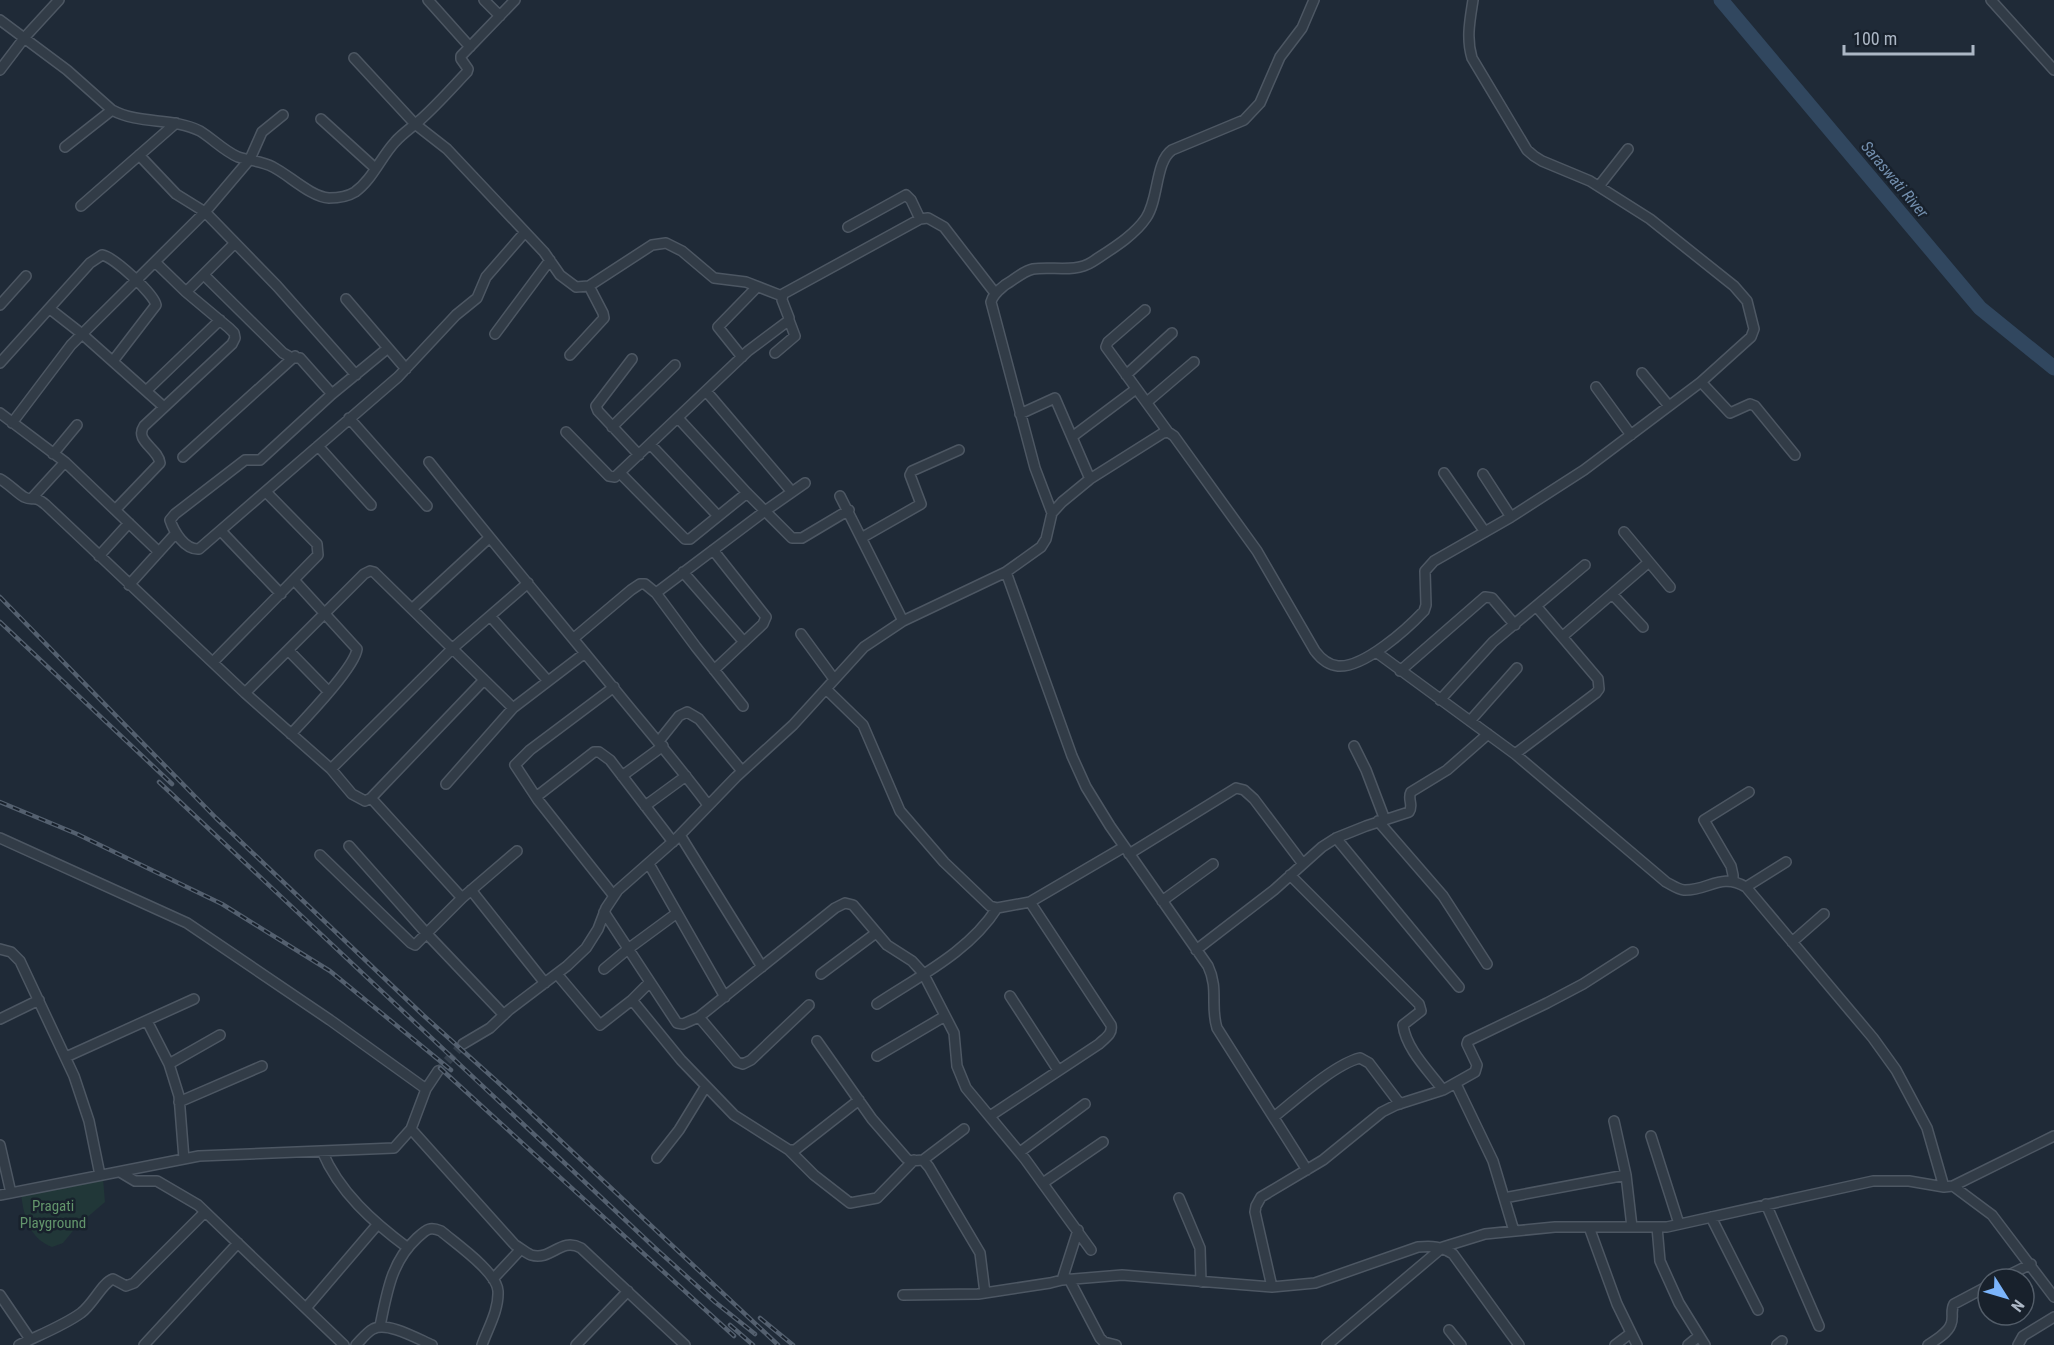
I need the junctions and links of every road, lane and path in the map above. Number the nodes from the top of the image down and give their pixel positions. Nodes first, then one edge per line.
1 (59, 0) edge
2 (428, 0) edge
3 (484, 0) edge
4 (515, 0) edge
5 (1314, 0) edge
6 (1473, 0) edge
7 (1991, 0) edge
8 (500, 16) junction
9 (0, 20) edge
10 (26, 38) junction
11 (470, 46) junction
12 (354, 58) dead end
13 (0, 70) edge
14 (2054, 70) edge
15 (112, 110) junction
16 (283, 115) dead end
17 (321, 118) dead end
18 (176, 123) junction
19 (415, 124) junction
20 (65, 147) dead end
21 (1628, 149) dead end
22 (139, 155) junction
23 (250, 159) junction
24 (375, 168) junction
25 (1599, 186) junction
26 (81, 206) dead end
27 (205, 212) junction
28 (920, 219) junction
29 (848, 227) dead end
30 (525, 232) junction
31 (235, 243) junction
32 (550, 260) junction
33 (155, 262) junction
34 (204, 275) junction
35 (26, 276) dead end
36 (136, 281) junction
37 (590, 286) junction
38 (757, 286) junction
39 (186, 292) junction
40 (995, 293) junction
41 (782, 296) junction
42 (346, 299) dead end
43 (0, 305) edge
44 (50, 309) junction
45 (1145, 310) dead end
46 (220, 320) junction
47 (789, 320) junction
48 (1172, 333) dead end
49 (82, 334) junction
50 (495, 334) dead end
51 (388, 348) junction
52 (775, 353) dead end
53 (570, 355) dead end
54 (295, 356) junction
55 (742, 357) junction
56 (632, 359) dead end
57 (113, 361) junction
58 (1194, 362) dead end
59 (0, 363) edge
60 (675, 365) dead end
61 (406, 369) junction
62 (1642, 373) dead end
63 (356, 375) junction
64 (1126, 375) junction
65 (1701, 382) junction
66 (1596, 387) dead end
67 (1136, 389) junction
68 (706, 391) junction
69 (146, 392) junction
70 (332, 394) junction
71 (1147, 402) junction
72 (1668, 406) junction
73 (164, 407) junction
74 (0, 413) edge
75 (1020, 414) junction
76 (349, 418) junction
77 (678, 418) junction
78 (12, 423) junction
79 (76, 425) dead end
80 (612, 427) junction
81 (566, 432) dead end
82 (1168, 432) junction
83 (1630, 435) junction
84 (1072, 437) junction
85 (650, 444) junction
86 (318, 446) junction
87 (959, 450) dead end
88 (53, 454) junction
89 (639, 455) junction
90 (1795, 455) dead end
91 (183, 457) dead end
92 (64, 462) junction
93 (429, 462) dead end
94 (620, 473) junction
95 (1444, 473) dead end
96 (1484, 474) dead end
97 (0, 479) edge
98 (1090, 479) junction
99 (806, 483) dead end
100 (266, 492) junction
101 (792, 492) junction
102 (747, 493) junction
103 (840, 496) dead end
104 (33, 497) junction
105 (371, 505) dead end
106 (427, 506) dead end
107 (115, 510) junction
108 (849, 510) junction
109 (765, 511) junction
110 (1052, 513) junction
111 (718, 516) junction
112 (1511, 517) junction
113 (129, 523) junction
114 (221, 531) junction
115 (1485, 532) junction
116 (1624, 532) dead end
117 (176, 533) junction
118 (863, 537) junction
119 (489, 538) junction
120 (713, 550) junction
121 (159, 552) junction
122 (99, 556) junction
123 (1649, 562) junction
124 (1585, 565) dead end
125 (683, 572) junction
126 (1006, 572) junction
127 (294, 580) junction
128 (528, 583) junction
129 (129, 585) junction
130 (1670, 587) dead end
131 (656, 593) junction
132 (280, 594) junction
133 (1612, 594) junction
134 (1536, 606) junction
135 (413, 608) junction
136 (324, 614) junction
137 (490, 616) junction
138 (903, 621) junction
139 (1515, 625) junction
140 (1643, 627) dead end
141 (801, 634) dead end
142 (1563, 636) junction
143 (573, 638) junction
144 (744, 642) junction
145 (453, 648) junction
146 (288, 650) junction
147 (1376, 652) junction
148 (585, 653) junction
149 (213, 662) junction
150 (1517, 668) dead end
151 (714, 670) junction
152 (1400, 671) junction
153 (834, 679) junction
154 (484, 680) junction
155 (548, 681) junction
156 (614, 687) junction
157 (826, 689) junction
158 (329, 692) junction
159 (245, 693) junction
160 (1440, 700) junction
161 (743, 706) dead end
162 (513, 708) junction
163 (1470, 722) junction
164 (291, 734) junction
165 (1488, 734) junction
166 (661, 743) junction
167 (1354, 746) dead end
168 (1515, 754) junction
169 (331, 769) junction
170 (742, 771) junction
171 (622, 776) junction
172 (686, 776) junction
173 (446, 784) dead end
174 (1749, 792) dead end
175 (536, 796) junction
176 (371, 798) junction
177 (708, 805) junction
178 (645, 806) junction
179 (1382, 820) junction
180 (0, 838) edge
181 (677, 838) junction
182 (1336, 838) junction
183 (349, 846) dead end
184 (517, 851) dead end
185 (1127, 851) junction
186 (320, 855) dead end
187 (1786, 862) dead end
188 (649, 864) junction
189 (1213, 864) dead end
190 (1303, 864) junction
191 (1290, 876) junction
192 (1733, 880) junction
193 (1746, 887) junction
194 (471, 890) junction
195 (614, 896) junction
196 (462, 898) junction
197 (1162, 901) junction
198 (1030, 902) junction
199 (997, 908) junction
200 (604, 912) junction
201 (677, 913) junction
202 (1824, 914) dead end
203 (876, 933) junction
204 (427, 934) junction
205 (1792, 942) junction
206 (0, 949) edge
207 (628, 949) junction
208 (1197, 950) junction
209 (1633, 952) dead end
210 (1487, 964) dead end
211 (762, 967) junction
212 (604, 969) dead end
213 (923, 973) junction
214 (557, 974) junction
215 (820, 974) dead end
216 (650, 982) junction
217 (545, 983) junction
218 (1459, 987) dead end
219 (1010, 996) dead end
220 (725, 997) junction
221 (194, 999) dead end
222 (39, 1000) junction
223 (632, 1000) junction
224 (877, 1004) dead end
225 (809, 1005) dead end
226 (504, 1015) junction
227 (945, 1016) junction
228 (699, 1017) junction
229 (0, 1019) edge
230 (147, 1021) junction
231 (220, 1035) dead end
232 (817, 1041) dead end
233 (463, 1044) tunnel mouth
234 (877, 1056) dead end
235 (66, 1057) junction
236 (169, 1064) junction
237 (262, 1066) dead end
238 (1058, 1070) junction
239 (438, 1071) tunnel mouth
240 (1456, 1084) junction
241 (706, 1086) junction
242 (426, 1089) junction
243 (1443, 1090) junction
244 (859, 1100) junction
245 (179, 1102) junction
246 (1085, 1104) dead end
247 (1400, 1104) junction
248 (990, 1116) junction
249 (1274, 1117) junction
250 (1614, 1121) dead end
251 (411, 1129) junction
252 (964, 1129) dead end
253 (1651, 1136) dead end
254 (2054, 1136) edge
255 (1103, 1142) dead end
256 (0, 1145) edge
257 (789, 1150) junction
258 (322, 1151) junction
259 (1020, 1152) junction
260 (657, 1158) dead end
261 (184, 1159) junction
262 (918, 1160) junction
263 (1307, 1170) junction
264 (120, 1172) junction
265 (100, 1175) junction
266 (1626, 1175) junction
267 (1043, 1183) junction
268 (1949, 1187) junction
269 (11, 1193) junction
270 (0, 1195) edge
271 (1179, 1198) dead end
272 (1504, 1198) junction
273 (1766, 1203) junction
274 (205, 1212) junction
275 (1711, 1217) junction
276 (1678, 1224) junction
277 (377, 1225) junction
278 (1589, 1227) junction
279 (1632, 1227) junction
280 (1657, 1227) junction
281 (1078, 1230) junction
282 (1514, 1231) junction
283 (238, 1243) junction
284 (1443, 1247) junction
285 (408, 1248) junction
286 (521, 1249) junction
287 (1091, 1250) dead end
288 (2031, 1264) junction
289 (2025, 1267) edge
290 (493, 1279) junction
291 (1066, 1280) junction
292 (1201, 1282) junction
293 (1272, 1287) junction
294 (628, 1291) junction
295 (1976, 1292) edge
296 (985, 1293) junction
297 (0, 1295) edge
298 (903, 1295) dead end
299 (2054, 1297) edge
300 (306, 1308) junction
301 (1758, 1310) dead end
302 (2054, 1317) edge
303 (380, 1326) junction
304 (1819, 1326) dead end
305 (1449, 1330) dead end
306 (1630, 1333) junction
307 (1699, 1336) junction
308 (30, 1339) junction
309 (19, 1345) edge
310 (144, 1345) edge
311 (344, 1345) edge
312 (356, 1345) edge
313 (432, 1345) edge
314 (482, 1345) edge
315 (576, 1345) edge
316 (685, 1345) edge
317 (1116, 1345) edge
318 (1327, 1345) edge
319 (1461, 1345) edge
320 (1519, 1345) edge
321 (1615, 1345) edge
322 (1637, 1345) edge
323 (1688, 1345) edge
324 (1705, 1345) edge
325 (1928, 1345) edge
326 (2018, 1345) edge

1 - 10 street
2 - 11 street
3 - 8 street
4 - 8 street
5 - 40 street
6 - 25 street
7 - 14 street
8 - 11 street
9 - 10 street
10 - 13 street
10 - 15 street
11 - 19 street
12 - 19 street
15 - 18 street
15 - 20 street
16 - 23 street
17 - 24 street
18 - 22 street
18 - 23 street
19 - 24 street
19 - 30 street
21 - 25 street
22 - 26 street
22 - 27 street
23 - 24 street
23 - 27 street
25 - 65 street
27 - 31 street
27 - 33 street
28 - 29 street
28 - 40 street
28 - 41 street
30 - 32 street
30 - 61 street
31 - 34 street
31 - 63 street
32 - 37 street
32 - 50 street
33 - 36 street
33 - 39 street
34 - 39 street
34 - 54 street
35 - 43 street
36 - 44 street
36 - 49 street
36 - 57 street
37 - 38 street
37 - 53 street
38 - 41 street
38 - 55 street
39 - 46 street
40 - 75 street
41 - 47 street
42 - 51 street
44 - 49 street
44 - 59 street
45 - 64 street
46 - 69 street
46 - 73 street
47 - 52 street
47 - 55 street
48 - 64 street
49 - 57 street
49 - 78 street
51 - 61 street
51 - 63 street
54 - 70 street
54 - 91 street
55 - 68 street
56 - 80 street
57 - 69 street
58 - 71 street
60 - 80 street
61 - 76 street
62 - 72 street
63 - 70 street
64 - 67 street
65 - 72 street
65 - 90 street
66 - 83 street
67 - 71 street
67 - 84 street
68 - 77 street
68 - 101 street
69 - 73 street
70 - 117 street
71 - 82 street
72 - 83 street
73 - 107 street
74 - 78 street
75 - 84 street
75 - 110 street
76 - 86 street
76 - 106 street
77 - 85 street
77 - 102 street
78 - 88 street
79 - 88 street
80 - 89 street
81 - 94 street
82 - 98 street
82 - 147 street
83 - 112 street
84 - 98 street
85 - 89 street
85 - 111 street
86 - 100 street
86 - 105 street
87 - 118 street
88 - 92 street
89 - 94 street
92 - 104 street
92 - 107 street
93 - 119 street
94 - 111 street
95 - 115 street
96 - 112 street
97 - 104 street
98 - 110 street
99 - 101 street
100 - 114 street
100 - 127 street
101 - 109 street
102 - 109 street
102 - 111 street
103 - 108 street
104 - 122 street
107 - 113 street
108 - 109 street
108 - 118 street
109 - 120 street
110 - 126 street
112 - 115 street
113 - 121 street
113 - 122 street
114 - 117 street
114 - 132 street
115 - 147 street
116 - 123 street
117 - 121 street
118 - 138 street
119 - 128 street
119 - 135 street
120 - 125 street
120 - 144 street
121 - 129 street
122 - 129 street
123 - 130 street
123 - 133 street
124 - 134 street
125 - 131 street
125 - 144 street
126 - 138 street
126 - 185 street
127 - 132 street
127 - 136 street
128 - 137 street
128 - 143 street
129 - 149 street
131 - 143 street
131 - 151 street
132 - 149 street
133 - 140 street
133 - 142 street
134 - 139 street
134 - 142 street
135 - 136 street
135 - 145 street
136 - 146 street
136 - 158 street
137 - 145 street
137 - 155 street
138 - 153 street
139 - 152 street
139 - 160 street
141 - 153 street
142 - 168 street
143 - 148 street
144 - 151 street
145 - 154 street
145 - 169 street
146 - 158 street
146 - 159 street
147 - 152 street
148 - 155 street
148 - 156 street
149 - 159 street
150 - 163 street
151 - 161 street
152 - 160 street
153 - 157 street
154 - 162 street
154 - 176 street
155 - 162 street
156 - 166 street
156 - 175 street
157 - 170 street
157 - 199 street
158 - 164 street
159 - 164 street
160 - 163 street
162 - 173 street
163 - 165 street
164 - 169 street
165 - 168 street
165 - 179 street
166 - 170 street
166 - 171 street
166 - 172 street
167 - 179 street
168 - 192 street
169 - 176 street
170 - 177 street
171 - 175 street
171 - 178 street
172 - 177 street
172 - 178 street
174 - 192 street
175 - 195 street
176 - 196 street
177 - 181 street
178 - 181 street
179 - 182 street
179 - 210 street
180 - 242 street
181 - 188 street
181 - 211 street
182 - 190 street
182 - 218 street
183 - 204 street
184 - 194 street
185 - 190 street
185 - 197 street
185 - 198 street
186 - 204 street
187 - 193 street
188 - 195 street
188 - 201 street
189 - 197 street
190 - 191 street
191 - 208 street
191 - 243 street
192 - 193 street
193 - 205 street
194 - 196 street
194 - 217 street
195 - 200 street
196 - 204 street
197 - 208 street
198 - 199 street
198 - 238 street
199 - 213 street
200 - 207 street
200 - 214 street
201 - 207 street
201 - 220 street
202 - 205 street
203 - 211 street
203 - 213 street
203 - 215 street
204 - 226 street
205 - 268 street
206 - 222 street
207 - 212 street
207 - 216 street
208 - 249 street
209 - 240 street
211 - 220 street
213 - 224 street
213 - 227 street
214 - 217 street
214 - 223 street
216 - 223 street
216 - 228 street
217 - 226 street
219 - 238 street
220 - 228 street
221 - 230 street
222 - 229 street
222 - 235 street
223 - 241 street
225 - 228 street
226 - 233 street
227 - 234 street
227 - 248 street
230 - 235 street
230 - 236 street
231 - 236 street
232 - 244 street
235 - 265 street
236 - 245 street
237 - 245 street
238 - 248 street
239 - 242 street
240 - 243 street
240 - 272 street
241 - 257 street
241 - 260 street
242 - 251 street
243 - 247 street
244 - 257 street
244 - 262 street
245 - 261 street
246 - 259 street
247 - 249 street
247 - 263 street
248 - 259 street
249 - 263 street
250 - 266 street
251 - 258 street
251 - 286 street
252 - 262 street
253 - 276 street
254 - 268 street
255 - 267 street
256 - 269 street
257 - 262 street
258 - 261 street
258 - 277 street
259 - 267 street
261 - 264 street
262 - 296 street
263 - 293 street
264 - 265 street
264 - 274 street
265 - 269 street
266 - 272 street
266 - 279 street
267 - 281 street
268 - 273 street
268 - 288 street
269 - 270 street
271 - 292 street
272 - 282 street
273 - 275 street
273 - 304 street
274 - 283 street
274 - 308 street
275 - 276 street
275 - 301 street
276 - 280 street
277 - 285 street
277 - 300 street
278 - 279 street
278 - 282 street
278 - 306 street
279 - 280 street
280 - 307 street
281 - 287 street
281 - 291 street
282 - 284 street
283 - 300 street
283 - 310 street
284 - 293 street
284 - 318 street
284 - 320 street
285 - 290 street
285 - 303 street
286 - 290 street
286 - 294 street
288 - 289 street
288 - 299 street
290 - 314 street
291 - 292 street
291 - 296 street
291 - 317 street
292 - 293 street
294 - 315 street
294 - 316 street
295 - 325 street
296 - 298 street
297 - 308 street
300 - 311 street
302 - 326 street
303 - 312 street
303 - 313 street
305 - 319 street
306 - 321 street
306 - 322 street
307 - 323 street
307 - 324 street
308 - 309 street

